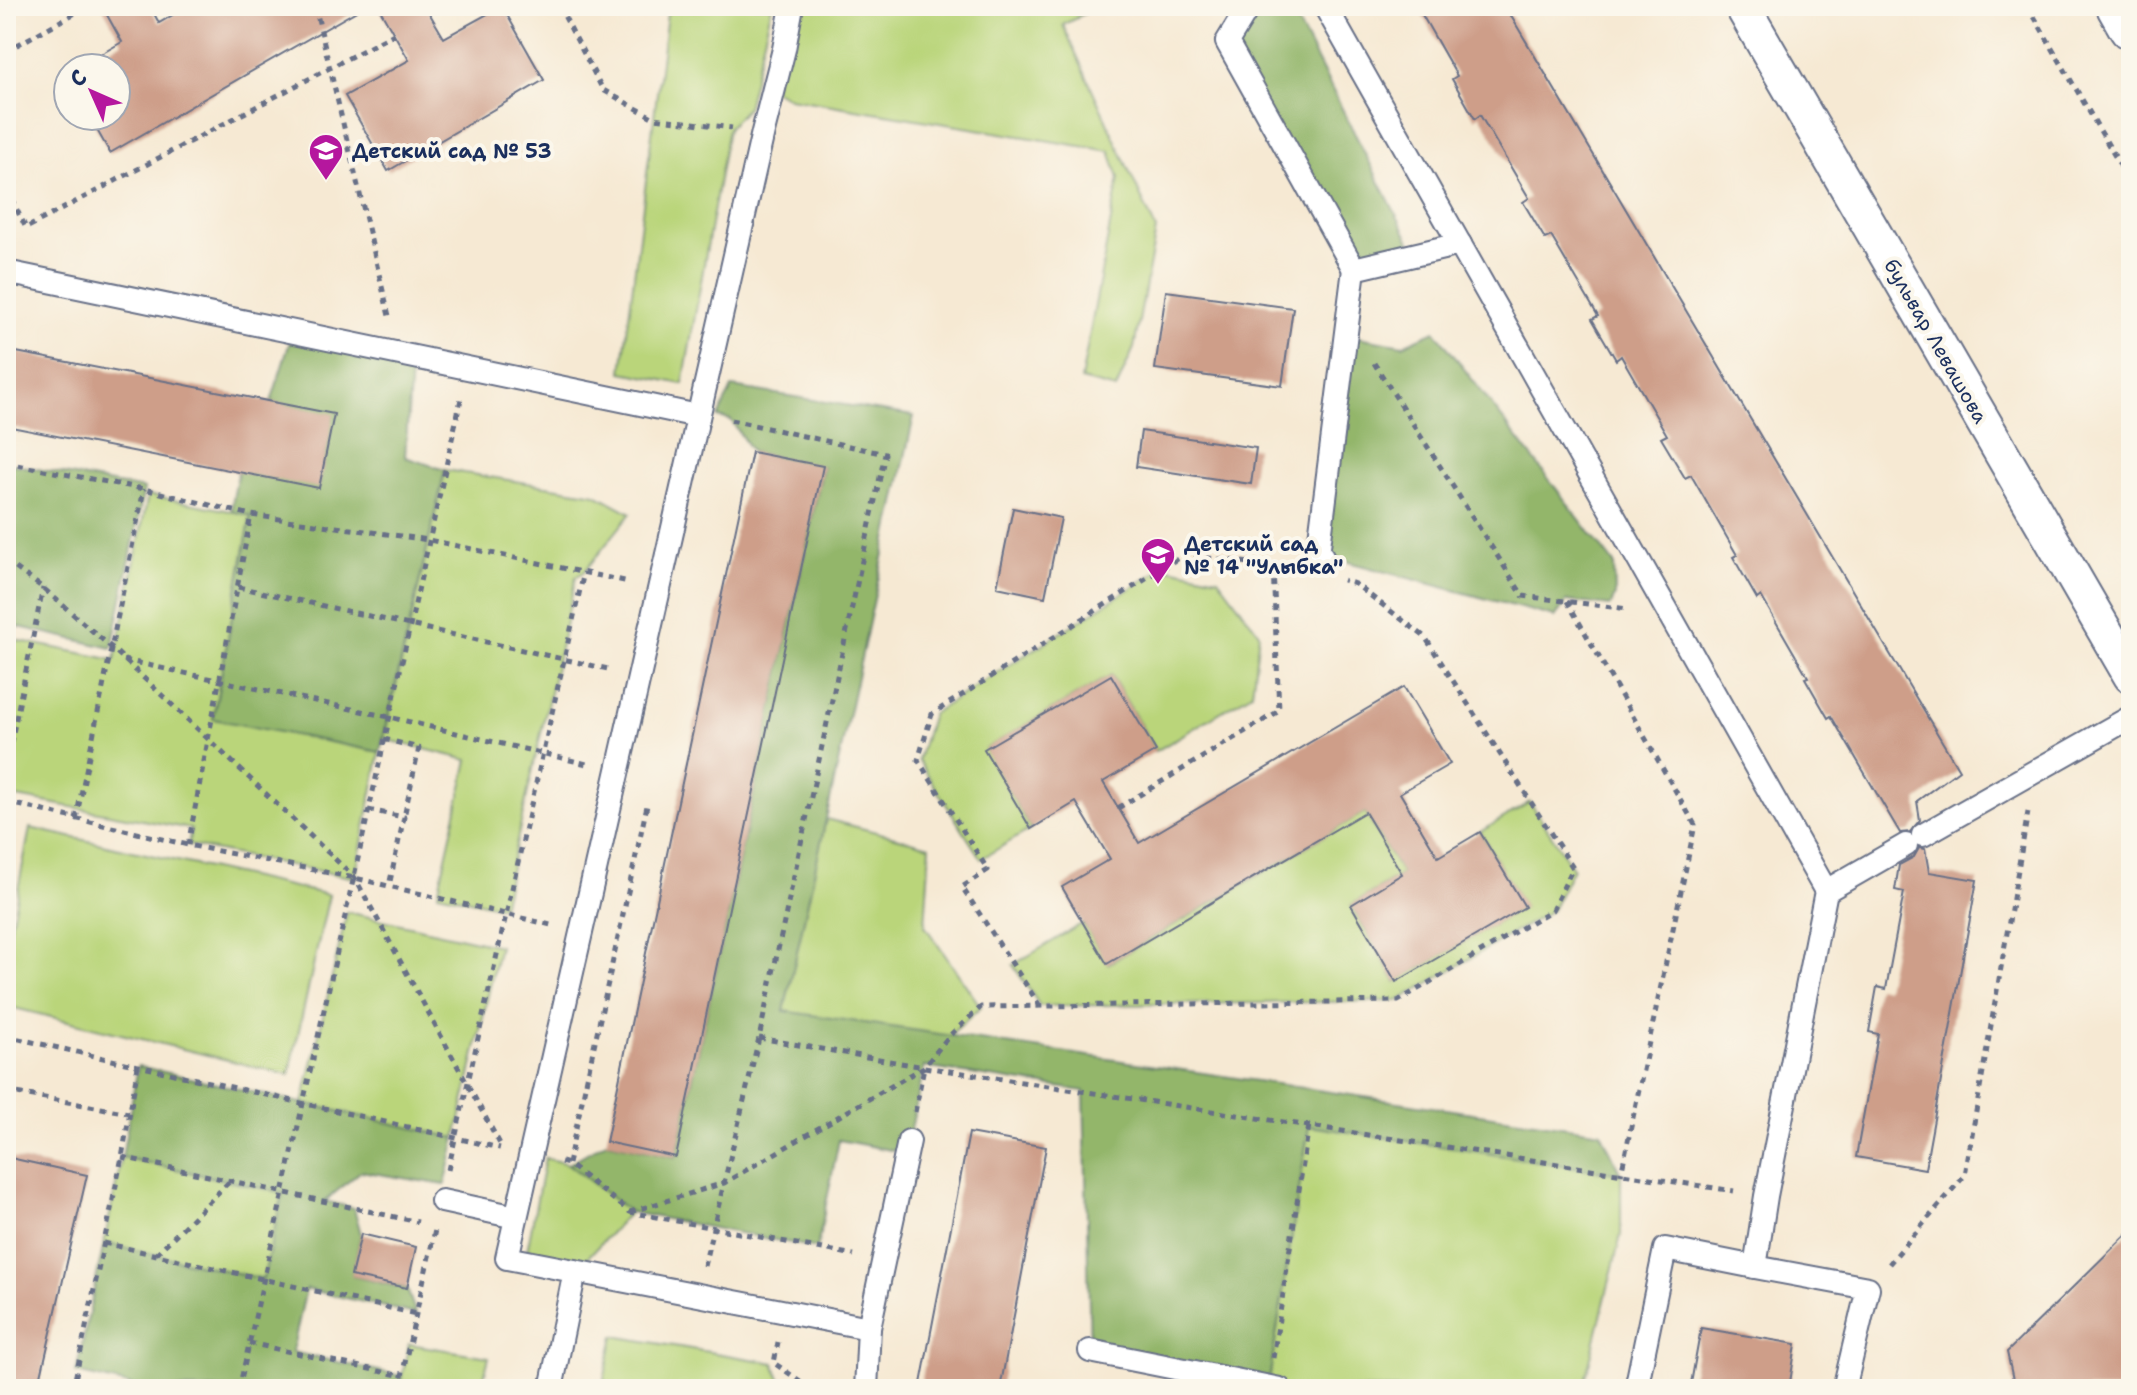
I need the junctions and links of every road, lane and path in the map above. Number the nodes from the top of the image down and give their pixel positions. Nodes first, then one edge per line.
1 (88, 6) edge
2 (315, 6) edge
3 (559, 6) edge
4 (792, 6) edge
5 (1249, 6) edge
6 (1325, 6) edge
7 (1742, 6) edge
8 (2028, 6) edge
9 (2119, 6) edge
10 (2131, 27) edge
11 (394, 34) dead end
12 (6, 51) edge
13 (763, 132) junction
14 (2131, 184) edge
15 (6, 188) edge
16 (1460, 244) junction
17 (1354, 269) junction
18 (6, 272) edge
19 (1348, 321) junction
20 (391, 325) dead end
21 (468, 368) junction
22 (699, 414) junction
23 (6, 463) edge
24 (144, 489) junction
25 (251, 515) junction
26 (429, 540) junction
27 (6, 561) edge
28 (1273, 566) junction
29 (1326, 566) joint
30 (1295, 569) dead end
31 (584, 572) junction
32 (238, 587) junction
33 (43, 588) junction
34 (660, 588) junction
35 (1567, 601) junction
36 (1669, 614) junction
37 (410, 625) junction
38 (112, 648) junction
39 (564, 659) junction
40 (123, 660) junction
41 (639, 676) junction
42 (2131, 676) edge
43 (220, 681) junction
44 (389, 717) junction
45 (2131, 717) edge
46 (209, 739) junction
47 (384, 739) junction
48 (543, 754) junction
49 (6, 767) edge
50 (2035, 771) junction
51 (618, 772) junction
52 (6, 802) edge
53 (1118, 808) dead end
54 (368, 810) junction
55 (404, 817) junction
56 (76, 819) junction
57 (188, 845) junction
58 (355, 878) junction
59 (389, 886) junction
60 (1826, 891) junction
61 (506, 914) junction
62 (581, 932) junction
63 (1040, 1006) junction
64 (6, 1036) edge
65 (759, 1038) junction
66 (138, 1066) junction
67 (924, 1067) junction
68 (467, 1085) junction
69 (6, 1091) edge
70 (303, 1103) junction
71 (129, 1113) junction
72 (1309, 1125) junction
73 (456, 1138) junction
74 (909, 1141) joint
75 (530, 1154) junction
76 (122, 1157) junction
77 (1621, 1174) junction
78 (230, 1181) junction
79 (724, 1183) junction
80 (283, 1193) junction
81 (1766, 1196) junction
82 (442, 1201) joint
83 (630, 1212) junction
84 (516, 1217) junction
85 (713, 1228) junction
86 (104, 1243) junction
87 (155, 1255) junction
88 (884, 1261) junction
89 (1755, 1267) junction
90 (575, 1271) junction
91 (264, 1279) junction
92 (1868, 1288) junction
93 (698, 1295) junction
94 (782, 1311) junction
95 (416, 1314) junction
96 (869, 1328) junction
97 (249, 1343) junction
98 (1090, 1351) dead end
99 (402, 1376) junction
100 (1274, 1388) edge
101 (73, 1389) edge
102 (239, 1389) edge
103 (399, 1389) edge
104 (551, 1389) edge
105 (805, 1389) edge
106 (866, 1389) edge
107 (1636, 1389) edge
108 (1844, 1389) edge

1 - 12 path
2 - 20 path
3 - 13 path
4 - 13 lane
5 - 17 lane
6 - 16 lane
7 - 42 street, бульвар Левашова
8 - 14 path
9 - 10 main road
11 - 15 path
13 - 22 lane
16 - 17 lane
16 - 36 lane
17 - 19 lane
18 - 21 lane
19 - 29 lane
19 - 35 path
21 - 22 lane
21 - 26 path
22 - 34 lane
22 - 65 path
23 - 24 path
24 - 25 path
24 - 38 path
25 - 26 path
25 - 32 path
26 - 31 path
26 - 37 path
27 - 33 path
28 - 30 path
28 - 53 path
28 - 63 path
29 - 63 path
31 - 34 path
31 - 39 path
32 - 37 path
32 - 43 path
33 - 38 path
33 - 49 path
34 - 41 lane
35 - 36 path
35 - 77 path
36 - 60 lane
37 - 39 path
37 - 44 path
38 - 40 path
38 - 56 path
39 - 41 path
39 - 48 path
40 - 43 path
40 - 46 path
41 - 51 lane
43 - 44 path
43 - 46 path
44 - 47 path
44 - 48 path
45 - 50 lane
46 - 57 path
46 - 58 path
47 - 54 path
47 - 55 path
48 - 51 path
48 - 61 path
50 - 60 lane
50 - 92 path
51 - 62 lane
52 - 56 path
54 - 55 path
54 - 58 path
55 - 59 path
56 - 57 path
57 - 58 path
58 - 59 path
58 - 68 path
58 - 70 path
59 - 61 path
60 - 81 lane
61 - 62 path
61 - 68 path
62 - 75 lane
63 - 67 path
64 - 66 path
65 - 67 path
65 - 79 path
66 - 70 path
66 - 71 path
67 - 72 path
67 - 74 path
67 - 79 path
68 - 73 path
68 - 73 path
69 - 71 path
70 - 73 path
70 - 80 path
71 - 76 path
72 - 77 path
72 - 100 path
73 - 82 path
74 - 88 lane
75 - 83 path
75 - 84 lane
76 - 78 path
76 - 86 path
77 - 81 path
78 - 80 path
78 - 87 path
79 - 83 path
79 - 85 path
80 - 91 path
80 - 95 path
81 - 89 lane
82 - 84 lane
83 - 85 path
84 - 90 lane
85 - 88 path
85 - 93 path
86 - 87 path
86 - 101 path
87 - 91 path
88 - 96 lane
89 - 92 lane
89 - 107 lane
90 - 93 lane
90 - 104 lane
91 - 95 path
91 - 97 path
92 - 108 lane
93 - 94 lane
94 - 96 lane
94 - 105 path
95 - 99 path
96 - 106 lane
97 - 99 path
97 - 102 path
98 - 100 lane
99 - 103 path

